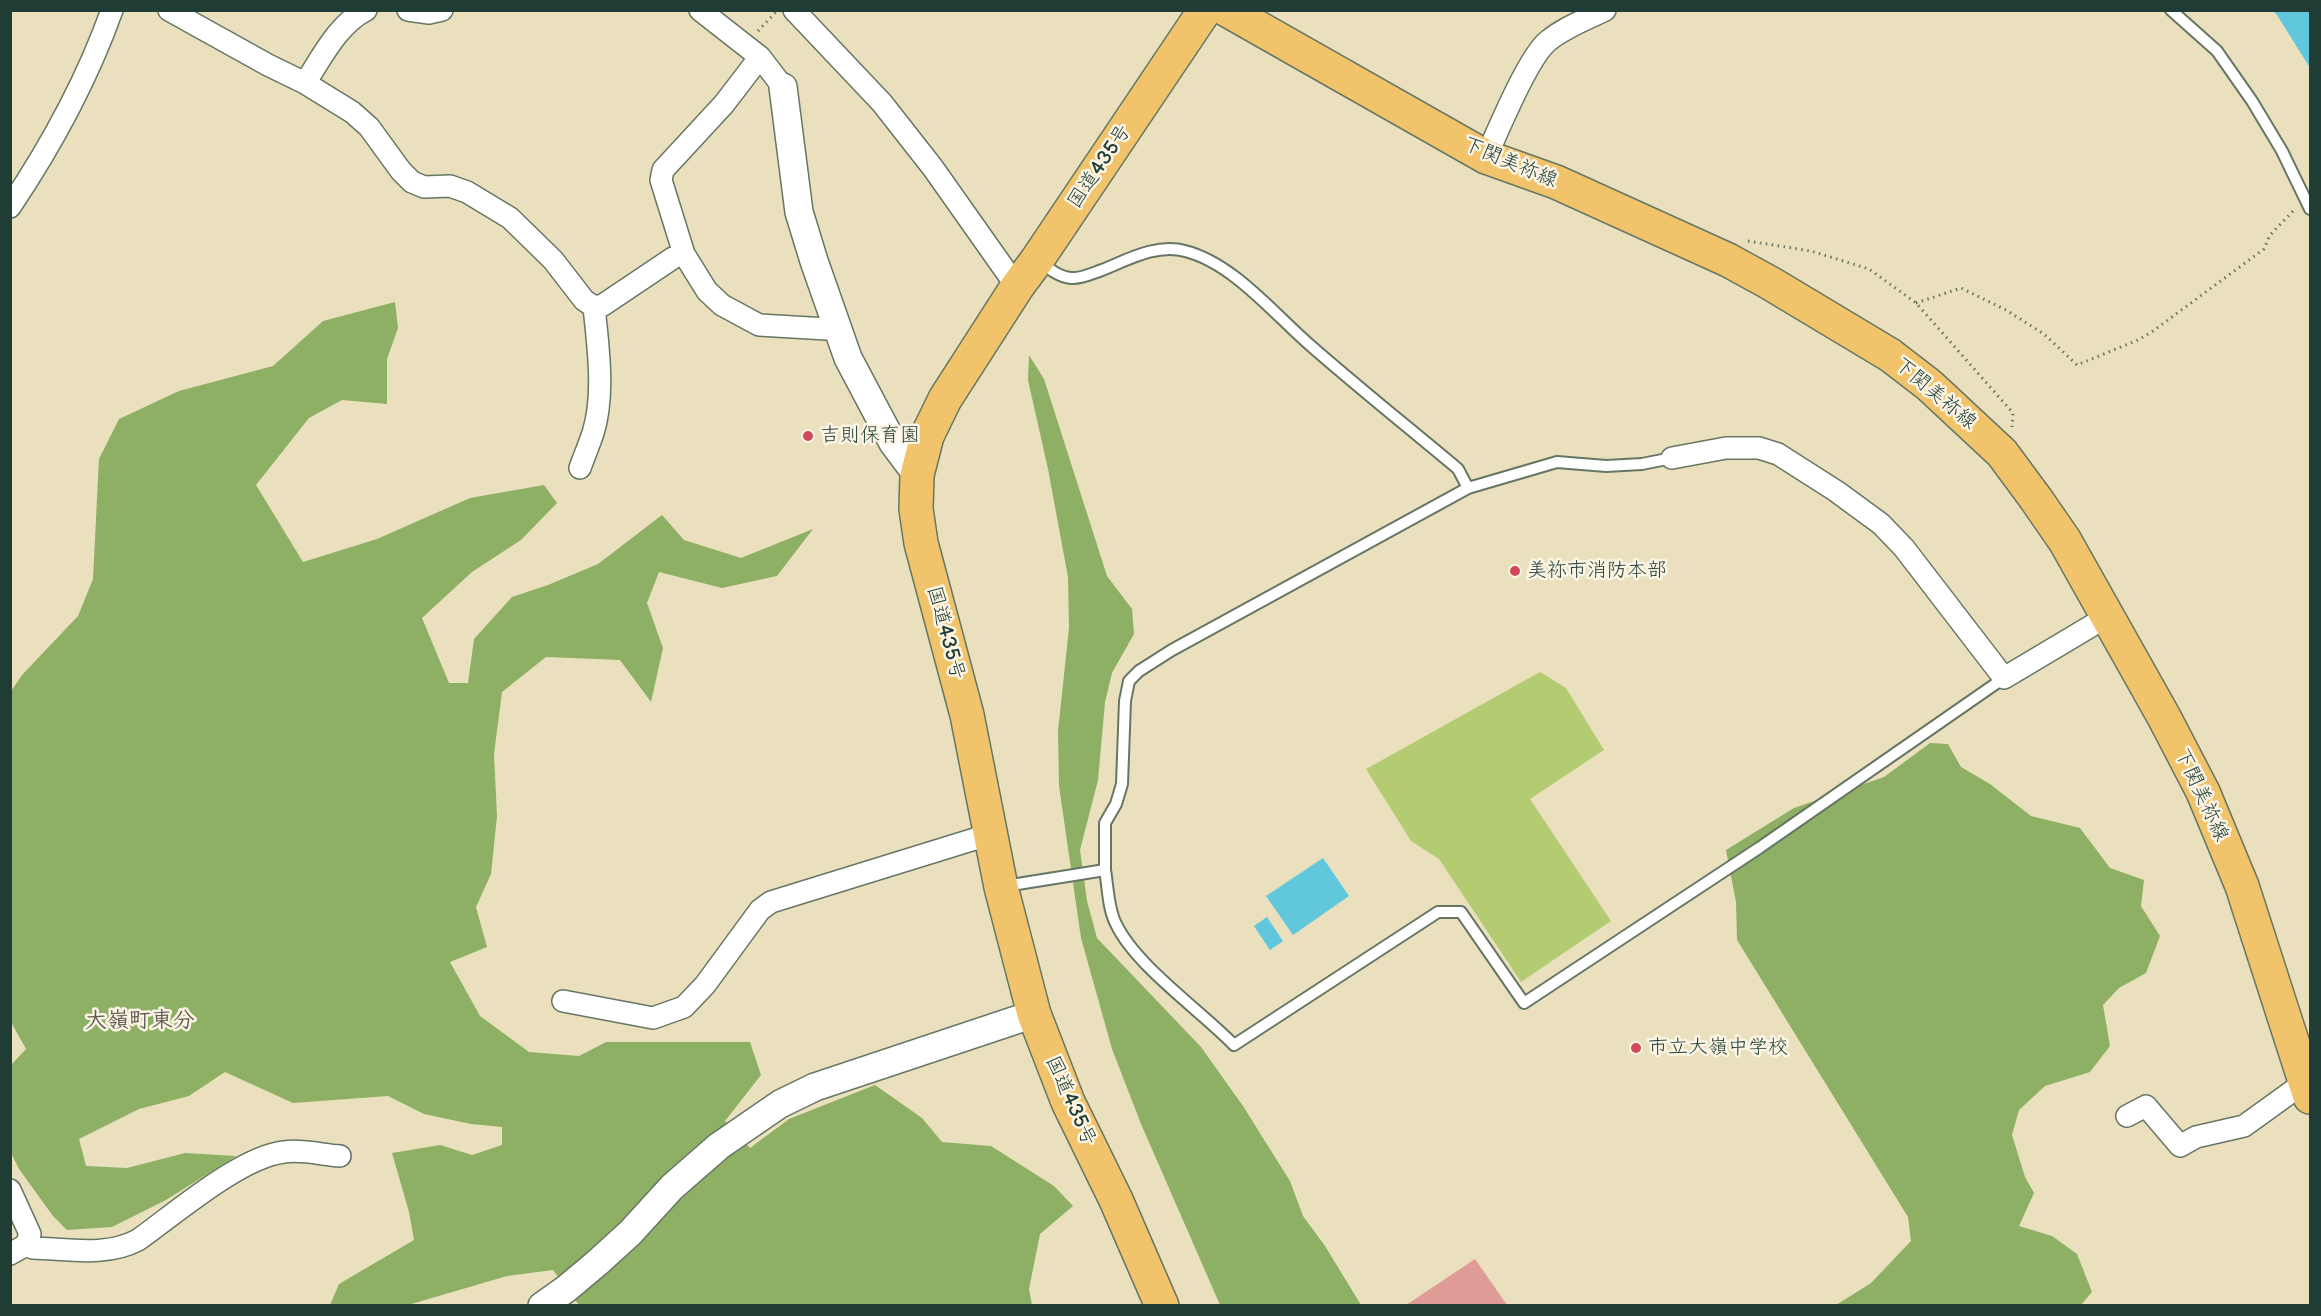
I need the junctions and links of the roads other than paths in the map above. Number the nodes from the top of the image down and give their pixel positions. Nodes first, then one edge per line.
1 (112, 10) edge
2 (169, 10) edge
3 (366, 10) edge
4 (408, 10) edge
5 (442, 10) edge
6 (700, 10) edge
7 (794, 10) edge
8 (1605, 10) edge
9 (2170, 10) edge
10 (1212, 12) edge
11 (1576, 16) edge
12 (753, 52) junction
13 (305, 83) junction
14 (783, 87) joint
15 (1486, 157) junction
16 (2309, 205) edge
17 (10, 207) edge
18 (684, 254) junction
19 (1037, 260) junction
20 (1017, 286) junction
21 (594, 307) junction
22 (837, 326) junction
23 (1672, 458) joint
24 (580, 468) dead end
25 (917, 475) junction
26 (1468, 488) junction
27 (2108, 616) junction
28 (2004, 678) junction
29 (991, 834) junction
30 (1105, 870) junction
31 (1001, 887) junction
32 (563, 1001) dead end
33 (1034, 1014) junction
34 (2308, 1090) edge
35 (2127, 1116) dead end
36 (340, 1156) dead end
37 (10, 1190) edge
38 (18, 1250) edge
39 (542, 1305) edge
40 (1162, 1305) edge

1 - 17 street
2 - 13 street
3 - 13 street
4 - 5 street
6 - 12 street
7 - 20 street
8 - 11 street
9 - 16 lane
10 - 15 main road, 下関美祢線
10 - 19 main road, 国道435号
11 - 15 street
12 - 14 street
12 - 18 street
13 - 21 street
14 - 22 street
15 - 27 main road, 下関美祢線
18 - 21 street
18 - 22 street
19 - 20 main road, 国道435号
19 - 26 lane
20 - 25 main road, 国道435号
21 - 24 street
22 - 25 street
23 - 26 lane
23 - 28 street
25 - 29 main road, 国道435号
26 - 30 lane
27 - 28 street
27 - 34 main road, 下関美祢線
28 - 30 lane
29 - 31 main road, 国道435号
29 - 32 street
30 - 31 lane
31 - 33 main road, 国道435号
33 - 39 street
33 - 40 main road, 国道435号
34 - 35 street
36 - 38 street
37 - 38 street

